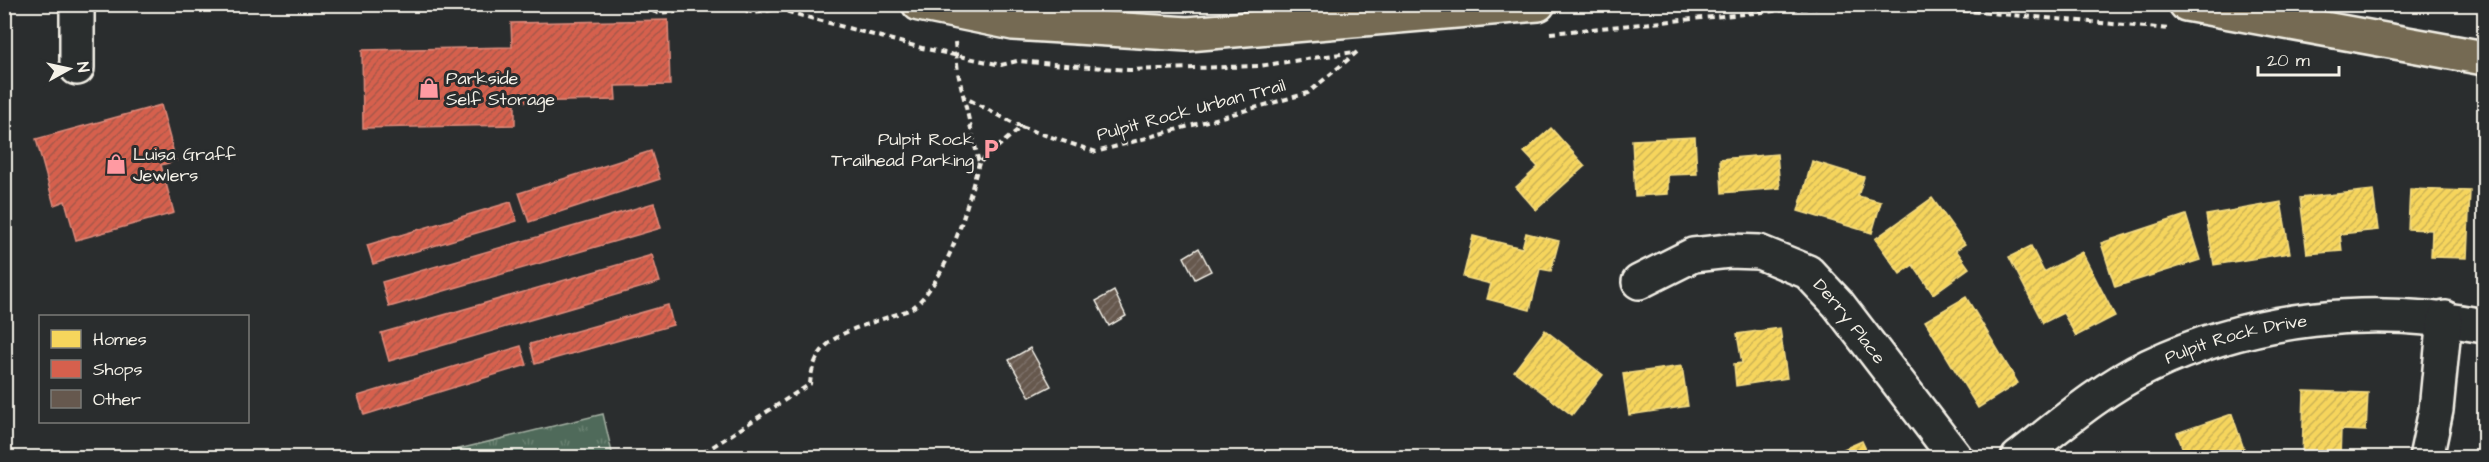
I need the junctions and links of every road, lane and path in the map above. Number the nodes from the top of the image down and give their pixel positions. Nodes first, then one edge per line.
1 (76, 4) edge
2 (919, 4) edge
3 (1845, 4) edge
4 (2186, 4) edge
5 (952, 11) junction
6 (1543, 19) edge
7 (1358, 52) dead end
8 (2484, 58) edge
9 (77, 68) dead end
10 (964, 97) junction
11 (1021, 126) junction
12 (979, 163) junction
13 (1639, 282) dead end
14 (2445, 318) junction
15 (2484, 326) edge
16 (694, 458) edge
17 (1956, 458) edge
18 (2018, 458) edge
19 (2426, 458) edge

1 - 9 street
2 - 5 main road
3 - 6 path
4 - 8 main road
5 - 6 main road
5 - 10 path
7 - 11 path, Pulpit Rock Urban Trail
10 - 11 path, Pulpit Rock Urban Trail
10 - 12 path
11 - 12 path
12 - 16 path
13 - 17 street, Derry Place
14 - 15 street, Pulpit Rock Drive
14 - 18 street, Pulpit Rock Drive
14 - 19 street

